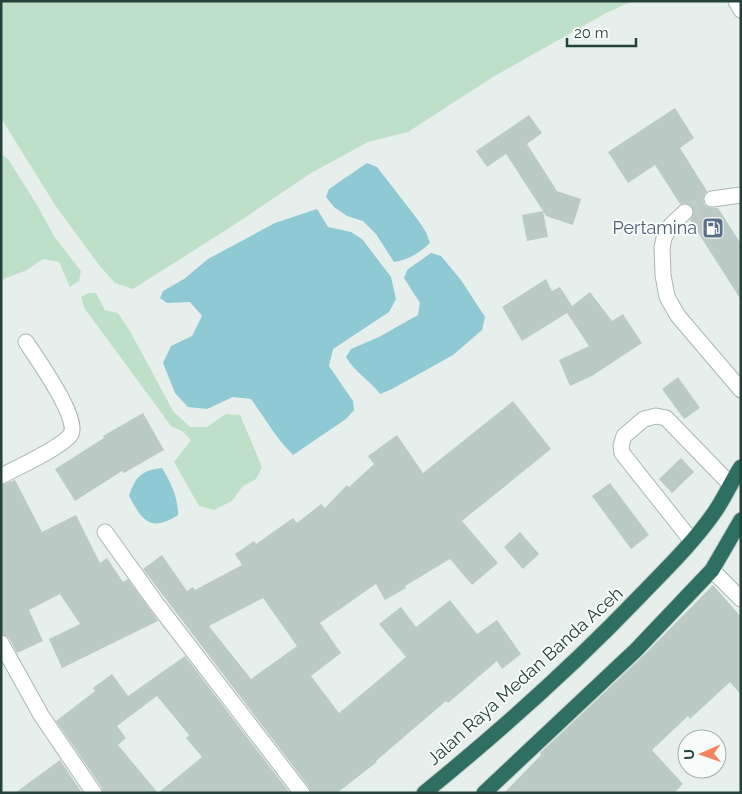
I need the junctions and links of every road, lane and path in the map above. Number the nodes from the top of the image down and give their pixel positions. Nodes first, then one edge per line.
1 (736, 1) edge
2 (741, 10) edge
3 (741, 195) edge
4 (712, 198) tunnel mouth
5 (685, 212) tunnel mouth
6 (26, 342) dead end
7 (741, 390) edge
8 (741, 467) edge
9 (1, 476) edge
10 (730, 484) junction
11 (741, 520) edge
12 (105, 532) dead end
13 (691, 540) junction
14 (712, 570) junction
15 (741, 600) edge
16 (1, 643) edge
17 (486, 792) edge
18 (94, 793) edge
19 (302, 793) edge
20 (424, 793) edge

1 - 2 street
3 - 4 street
5 - 7 street
6 - 9 street
8 - 10 highway, Jalan Raya Medan Banda Aceh
10 - 13 highway, Jalan Raya Medan Banda Aceh
10 - 13 street
11 - 14 highway
12 - 19 street
13 - 20 highway, Jalan Raya Medan Banda Aceh
14 - 15 street
14 - 17 highway
16 - 18 street

